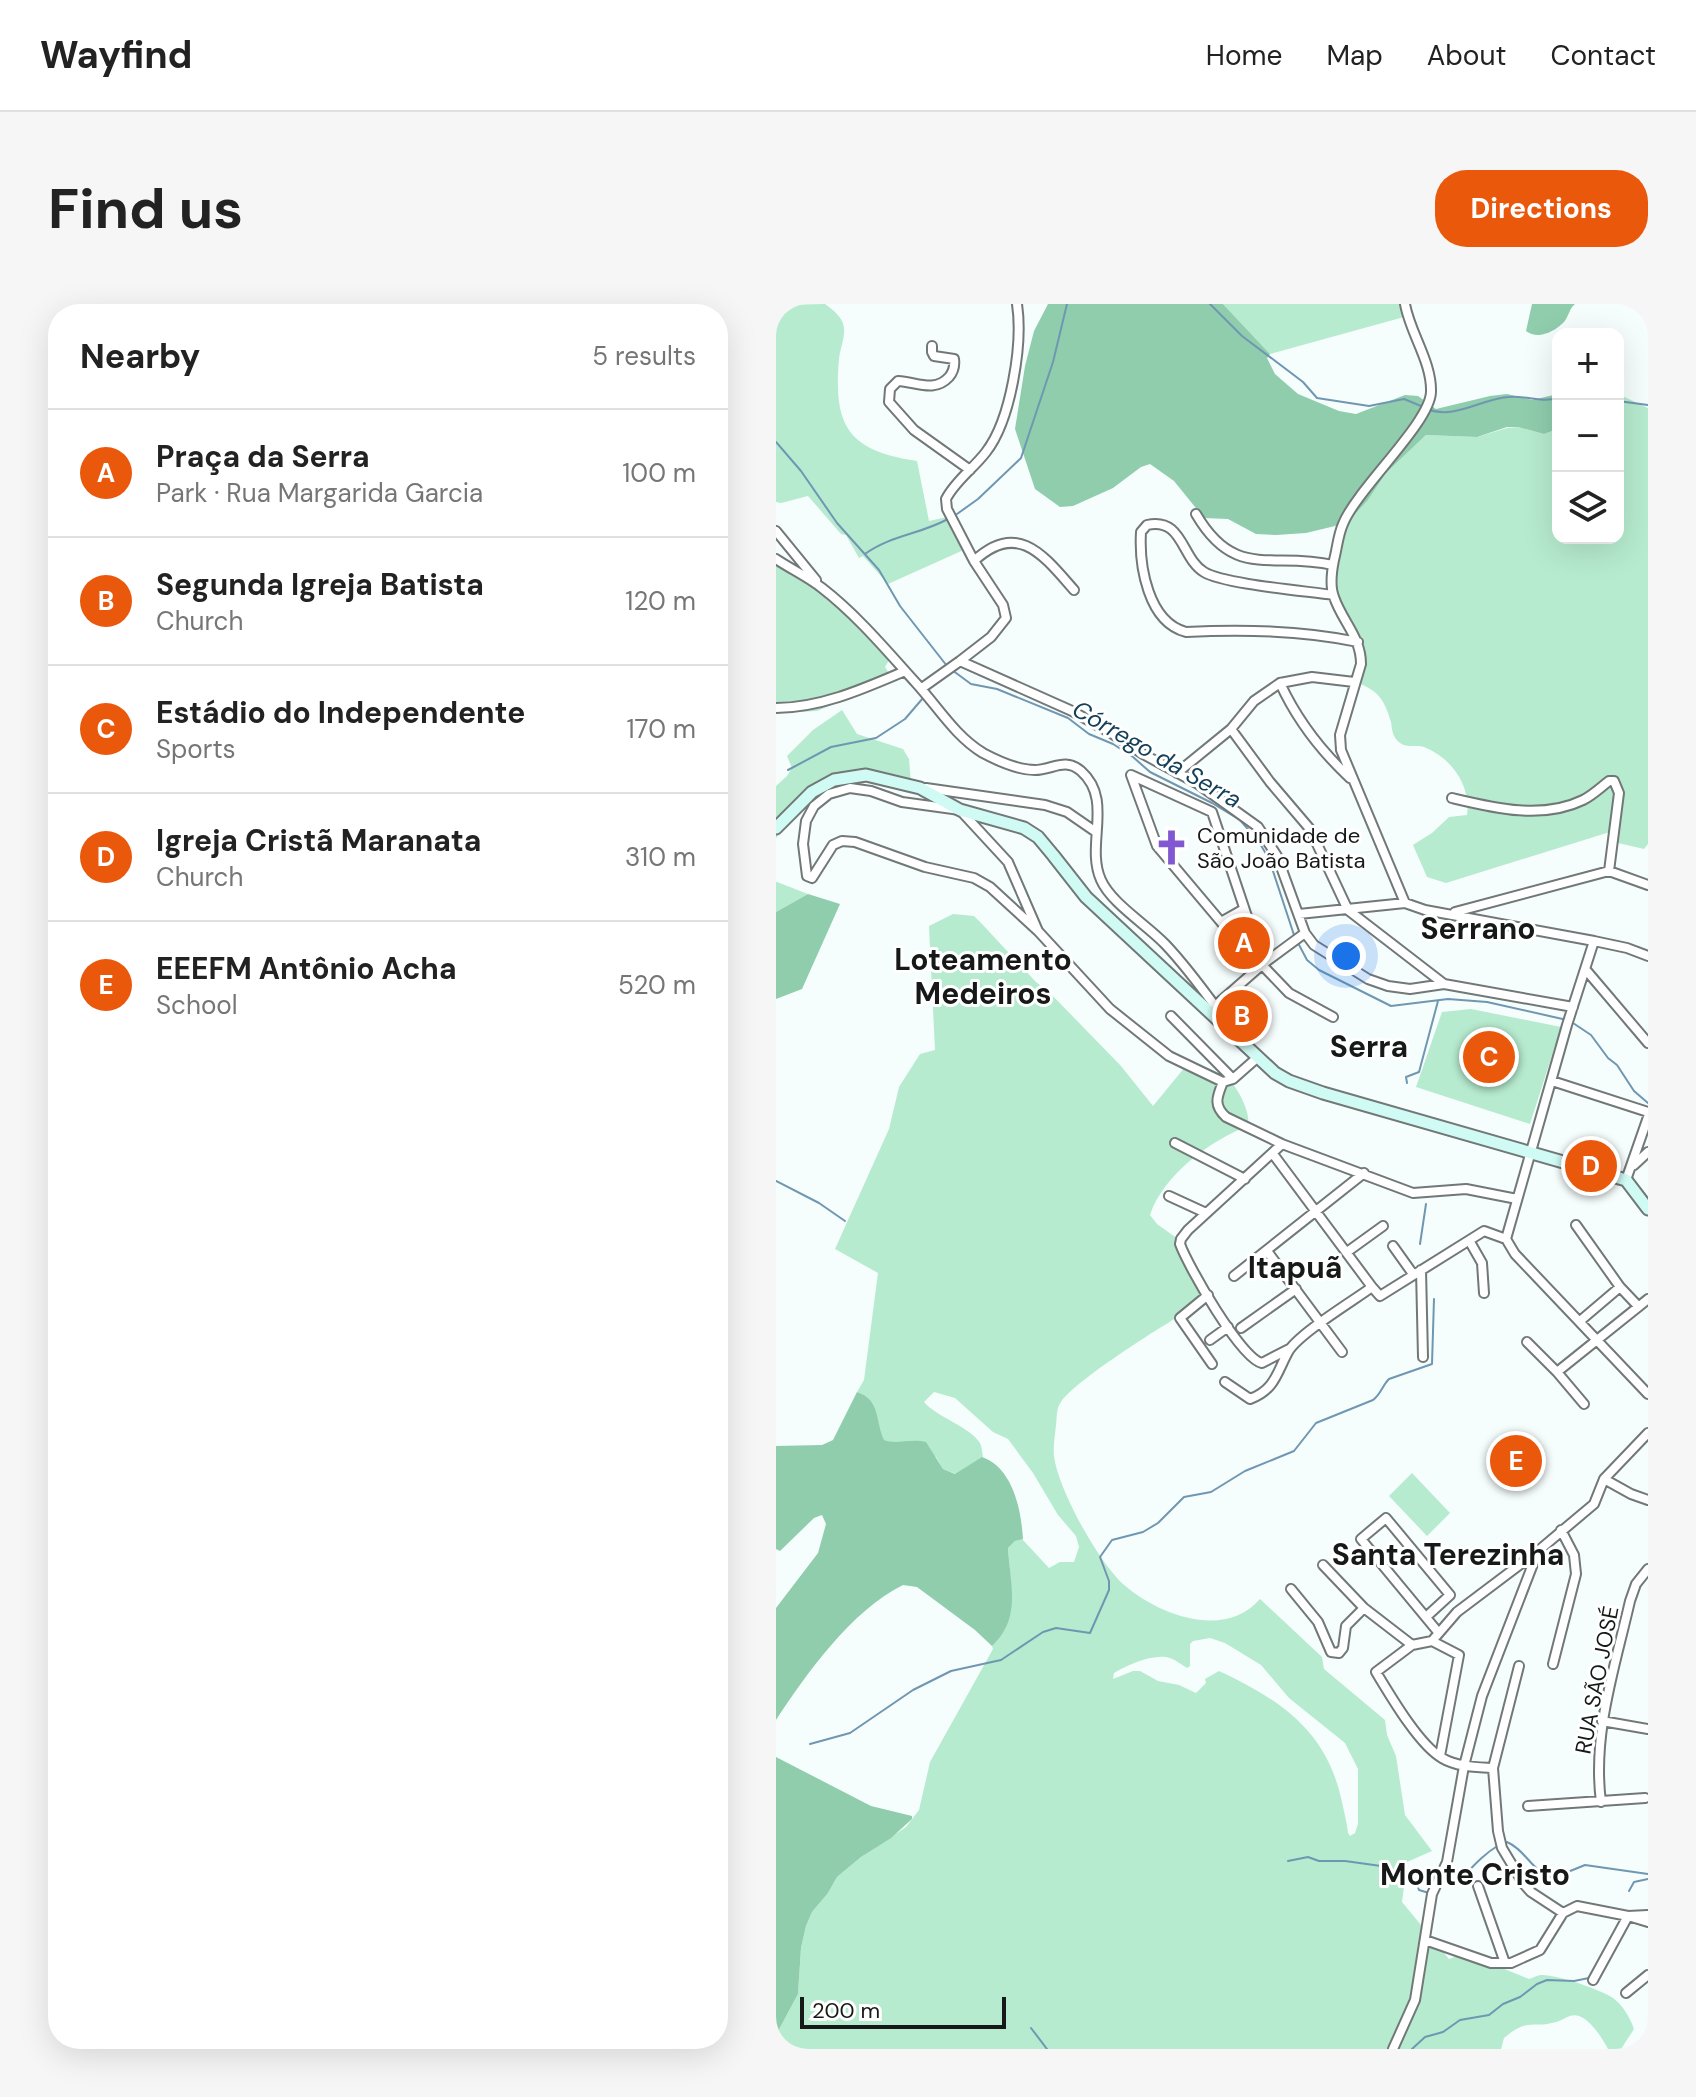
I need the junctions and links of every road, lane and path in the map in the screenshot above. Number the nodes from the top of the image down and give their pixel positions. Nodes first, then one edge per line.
1 (1017, 304) edge
2 (1405, 304) edge
3 (932, 346) dead end
4 (970, 470) junction
5 (1196, 514) dead end
6 (776, 531) edge
7 (776, 559) edge
8 (974, 561) junction
9 (1333, 565) junction
10 (821, 587) junction
11 (1074, 590) dead end
12 (1333, 595) junction
13 (1358, 642) junction
14 (954, 666) junction
15 (905, 671) junction
16 (1354, 682) junction
17 (1280, 683) junction
18 (922, 688) junction
19 (776, 708) edge
20 (1231, 729) junction
21 (1177, 773) junction
22 (1351, 778) junction
23 (920, 788) junction
24 (1452, 798) dead end
25 (960, 810) junction
26 (776, 828) edge
27 (1096, 832) junction
28 (1609, 871) junction
29 (1648, 885) edge
30 (1405, 903) junction
31 (1244, 909) junction
32 (1348, 910) junction
33 (1450, 913) junction
34 (1299, 914) junction
35 (1221, 922) junction
36 (1038, 931) junction
37 (1305, 933) junction
38 (1594, 941) junction
39 (1648, 956) edge
40 (1263, 964) junction
41 (1586, 970) junction
42 (1444, 984) junction
43 (1573, 1007) junction
44 (1215, 1011) junction
45 (1171, 1016) dead end
46 (1333, 1017) dead end
47 (1648, 1043) edge
48 (1258, 1057) junction
49 (1228, 1081) junction
50 (1552, 1081) junction
51 (1648, 1114) edge
52 (1175, 1143) dead end
53 (1282, 1144) junction
54 (1532, 1152) junction
55 (1648, 1152) edge
56 (1273, 1154) junction
57 (1631, 1167) junction
58 (1364, 1173) junction
59 (1245, 1179) junction
60 (1626, 1180) junction
61 (1169, 1196) dead end
62 (1517, 1199) junction
63 (1648, 1209) edge
64 (1318, 1211) junction
65 (1206, 1213) junction
66 (1576, 1225) dead end
67 (1383, 1226) dead end
68 (1506, 1239) junction
69 (1470, 1242) junction
70 (1393, 1246) dead end
71 (1267, 1251) junction
72 (1347, 1252) junction
73 (1417, 1272) junction
74 (1234, 1276) dead end
75 (1372, 1287) junction
76 (1620, 1287) junction
77 (1296, 1289) junction
78 (1484, 1293) dead end
79 (1208, 1295) junction
80 (1648, 1299) edge
81 (1638, 1306) junction
82 (1580, 1321) junction
83 (1321, 1323) junction
84 (1228, 1327) junction
85 (1241, 1328) dead end
86 (1597, 1339) junction
87 (1210, 1340) dead end
88 (1527, 1342) dead end
89 (1289, 1349) junction
90 (1342, 1352) dead end
91 (1423, 1357) dead end
92 (1212, 1364) dead end
93 (1557, 1372) junction
94 (1225, 1382) dead end
95 (1648, 1394) edge
96 (1584, 1404) dead end
97 (1648, 1433) edge
98 (1604, 1479) junction
99 (1648, 1500) edge
100 (1561, 1530) junction
101 (1538, 1551) junction
102 (1323, 1565) dead end
103 (1648, 1569) edge
104 (1291, 1589) dead end
105 (1364, 1608) junction
106 (1426, 1617) junction
107 (1438, 1632) junction
108 (1432, 1641) junction
109 (1412, 1645) junction
110 (1553, 1664) dead end
111 (1519, 1666) dead end
112 (1602, 1721) junction
113 (1648, 1729) edge
114 (1440, 1756) junction
115 (1464, 1766) junction
116 (1493, 1768) junction
117 (1645, 1798) dead end
118 (1601, 1802) junction
119 (1528, 1806) dead end
120 (1478, 1886) dead end
121 (1563, 1913) junction
122 (1648, 1915) edge
123 (1628, 1916) junction
124 (1648, 1922) edge
125 (1425, 1940) junction
126 (1505, 1963) junction
127 (1648, 1975) edge
128 (1593, 1980) dead end
129 (1626, 1993) dead end
130 (1393, 2049) edge

1 - 4 street
2 - 9 street
3 - 4 street
4 - 8 street
5 - 9 street
6 - 10 street
7 - 10 street
8 - 11 street
8 - 14 street
9 - 12 street
10 - 15 street
12 - 13 street
12 - 13 street
13 - 16 street
14 - 18 street
14 - 21 street
15 - 18 street
15 - 19 street
16 - 17 street
16 - 22 street
17 - 20 street
17 - 22 street
18 - 27 street
20 - 21 street
20 - 32 street
21 - 34 street
22 - 30 street
23 - 25 main road
23 - 26 main road
23 - 27 street
24 - 28 street
25 - 36 street
25 - 36 street
25 - 44 main road
27 - 44 street
28 - 29 street
28 - 33 street
30 - 32 street
30 - 33 street
31 - 35 street
31 - 35 street
31 - 40 street
32 - 34 street
32 - 42 street
33 - 38 street
34 - 37 street
35 - 40 street
36 - 49 street
37 - 40 street
37 - 42 street
38 - 39 street
38 - 41 street
40 - 44 street
40 - 46 street
41 - 43 street
41 - 47 street
42 - 43 street
43 - 50 street
44 - 48 main road
45 - 49 street
48 - 49 street
48 - 54 main road
49 - 53 street
50 - 51 street
50 - 54 street
51 - 57 street
52 - 59 street
53 - 56 street
53 - 58 street
54 - 60 main road
54 - 62 street
55 - 57 street
56 - 59 street
56 - 64 street
57 - 60 street
58 - 62 street
58 - 64 street
59 - 65 street
60 - 63 main road
61 - 65 street
62 - 68 street
64 - 71 street
64 - 72 street
65 - 79 street
66 - 76 street
67 - 72 street
68 - 69 street
68 - 82 street
69 - 73 street
69 - 78 street
70 - 73 street
71 - 74 street
71 - 77 street
72 - 75 street
73 - 75 street
73 - 91 street
75 - 83 street
76 - 81 street
76 - 82 street
77 - 83 street
77 - 85 street
79 - 84 street
79 - 92 street
80 - 81 street
81 - 86 street
82 - 86 street
83 - 89 street
83 - 90 street
84 - 87 street
84 - 89 street
86 - 93 street
86 - 95 street
88 - 93 street
89 - 94 street
93 - 96 street
97 - 98 street
98 - 99 street
98 - 100 street
100 - 101 street
100 - 110 street
101 - 107 street
101 - 115 street
102 - 105 street
103 - 112 street, RUA SÃO JOSÉ
104 - 105 street
105 - 109 street
106 - 106 street
106 - 107 street
107 - 108 street
108 - 109 street
108 - 114 street
109 - 114 street
111 - 116 street
112 - 113 street
112 - 118 street, RUA SÃO JOSÉ
114 - 115 street
115 - 116 street
115 - 125 street
116 - 121 street
117 - 118 street
118 - 119 street
120 - 126 street
121 - 123 street
121 - 126 street
122 - 123 street
123 - 124 street
123 - 128 street
125 - 126 street
125 - 130 street
127 - 129 street

